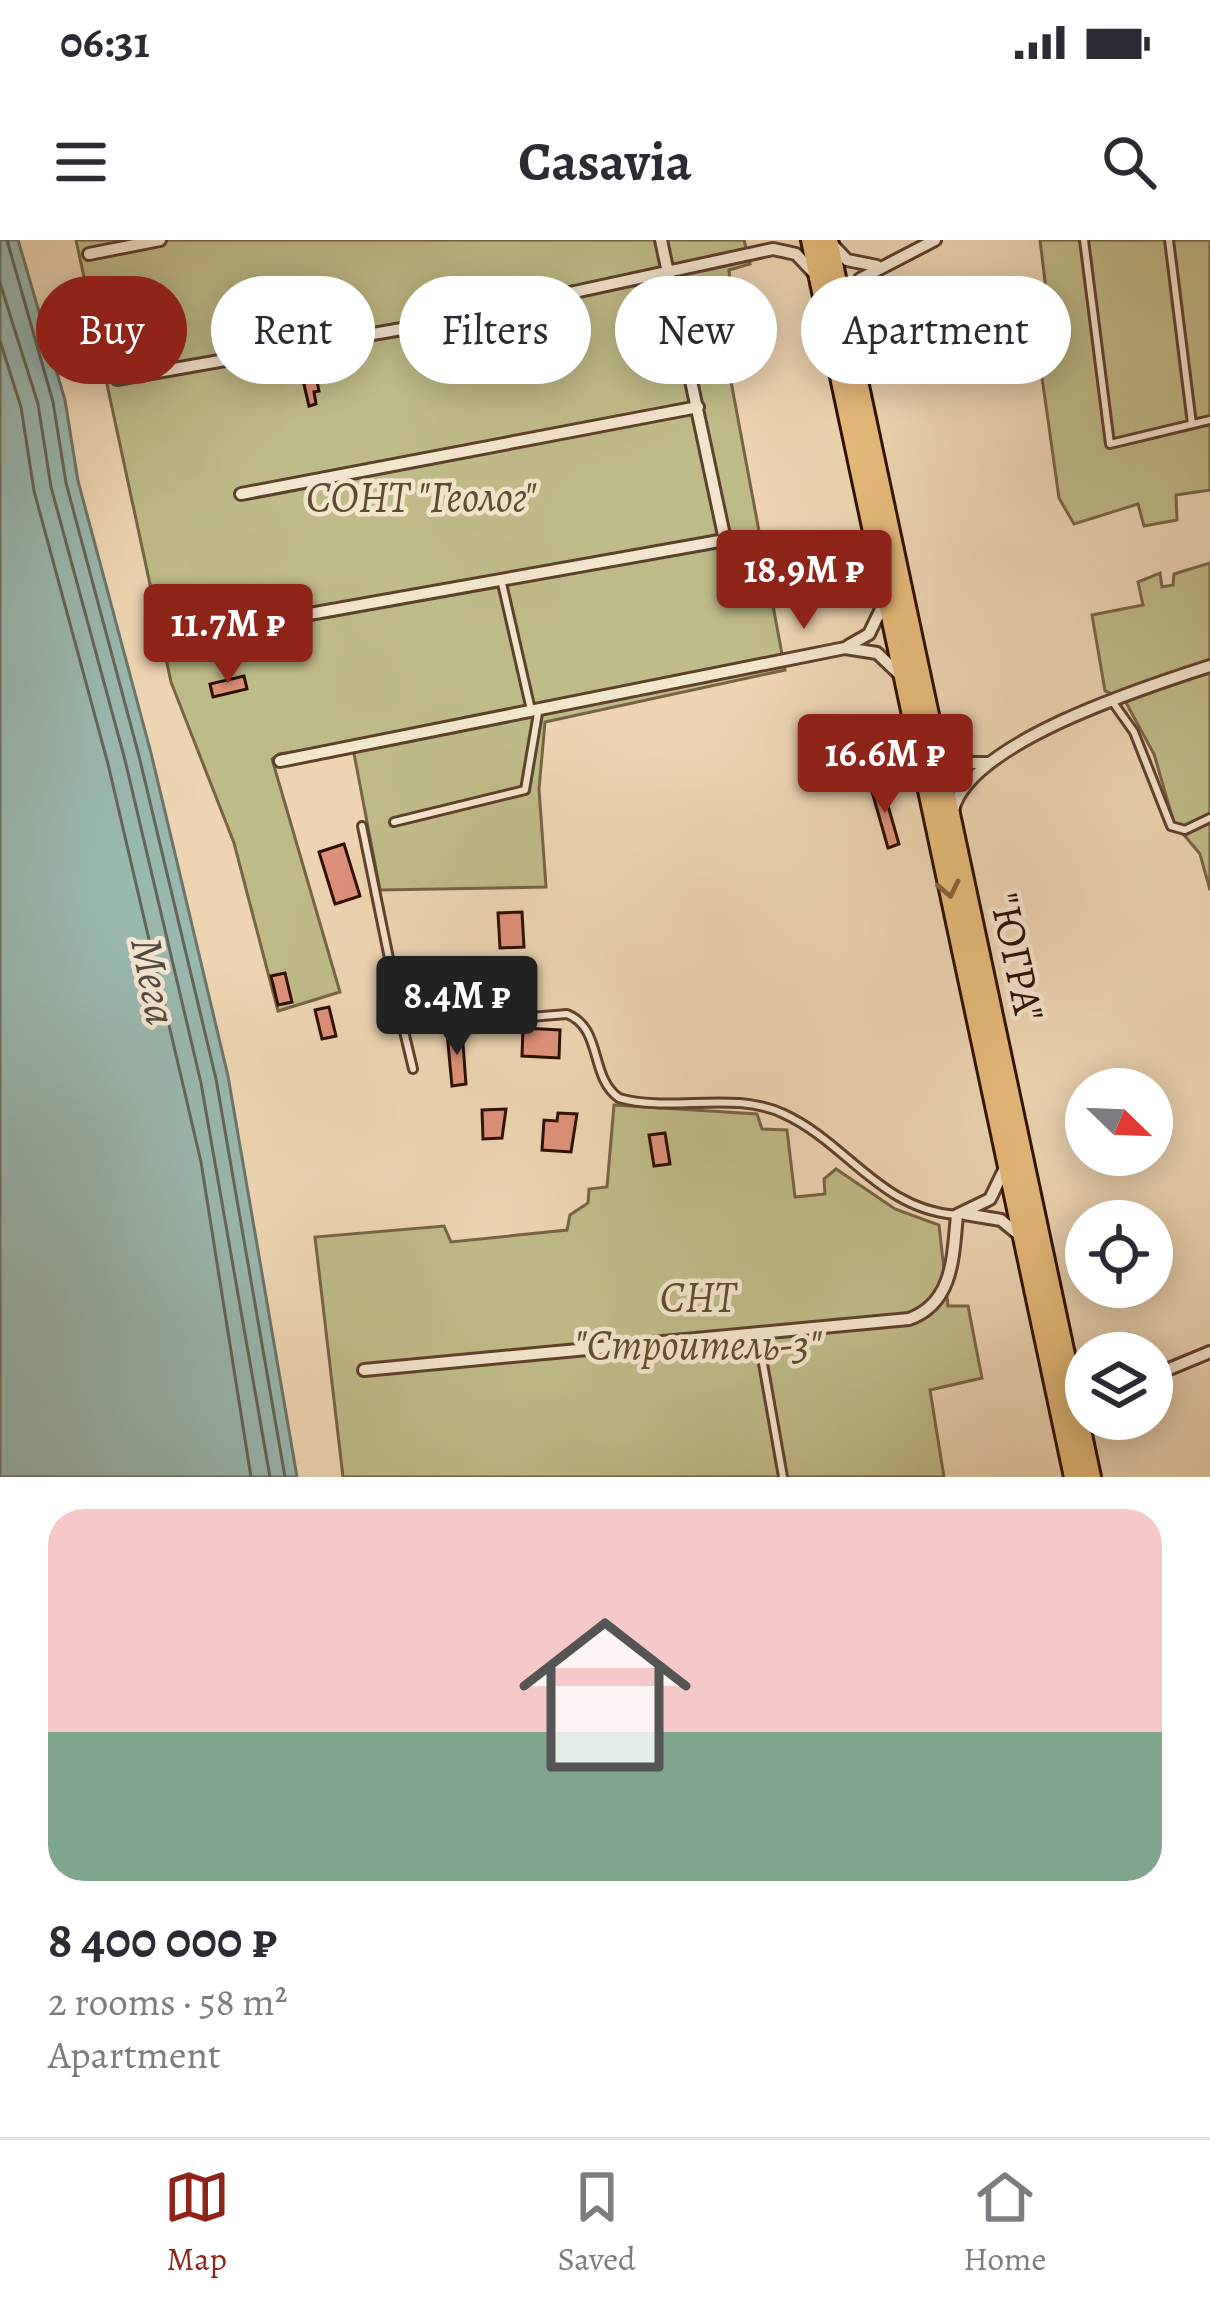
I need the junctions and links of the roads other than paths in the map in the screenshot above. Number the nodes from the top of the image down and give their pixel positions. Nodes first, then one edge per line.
1 (160, 240) edge
2 (661, 240) edge
3 (778, 240) edge
4 (811, 240) edge
5 (829, 240) edge
6 (934, 240) edge
7 (1084, 240) edge
8 (1169, 240) edge
9 (760, 252) junction
10 (89, 254) dead end
11 (880, 266) junction
12 (669, 276) joint
13 (814, 276) edge
14 (819, 276) edge
15 (836, 276) edge
16 (867, 276) edge
17 (615, 286) edge
18 (187, 366) edge
19 (693, 384) edge
20 (841, 384) edge
21 (859, 384) edge
22 (698, 407) junction
23 (1210, 420) edge
24 (1192, 424) junction
25 (241, 494) dead end
26 (725, 540) junction
27 (501, 579) junction
28 (732, 583) dead end
29 (885, 589) junction
30 (259, 623) dead end
31 (845, 648) junction
32 (1210, 666) edge
33 (904, 685) junction
34 (1112, 701) junction
35 (535, 713) junction
36 (934, 737) junction
37 (280, 761) dead end
38 (990, 763) junction
39 (951, 817) junction
40 (1210, 818) edge
41 (394, 822) dead end
42 (362, 826) dead end
43 (404, 1027) junction
44 (413, 1070) dead end
45 (1006, 1157) junction
46 (959, 1214) junction
47 (1026, 1250) junction
48 (758, 1335) junction
49 (1210, 1352) edge
50 (1065, 1353) edge
51 (1173, 1367) edge
52 (364, 1370) dead end
53 (1083, 1440) edge
54 (783, 1477) edge
55 (1074, 1477) edge
56 (1091, 1477) edge

1 - 10 street
2 - 12 street
3 - 9 street
4 - 14 highway, "ЮГРА"
5 - 11 street
5 - 15 highway, "ЮГРА"
6 - 11 street
7 - 24 lane
8 - 24 lane
9 - 12 street
9 - 13 street
11 - 16 street
17 - 18 street
19 - 22 street
20 - 29 highway, "ЮГРА"
21 - 36 highway, "ЮГРА"
22 - 25 street
22 - 26 street
23 - 24 lane
26 - 27 street
26 - 28 lane
27 - 30 street
27 - 35 lane
29 - 31 street
29 - 33 highway, "ЮГРА"
31 - 33 street
31 - 35 street
32 - 34 street
33 -> 45 highway, "ЮГРА"
34 - 38 street
34 - 40 lane
35 - 37 street
35 - 41 lane
36 - 38 street
36 - 39 highway, "ЮГРА"
38 - 39 street
39 - 50 highway, "ЮГРА"
42 - 43 lane
43 - 44 lane
43 - 46 lane
45 - 46 street
45 - 47 highway, "ЮГРА"
46 - 47 street
46 - 48 street
47 - 55 highway, "ЮГРА"
48 - 52 street
48 - 54 lane
49 - 51 street
53 - 56 highway, "ЮГРА"

